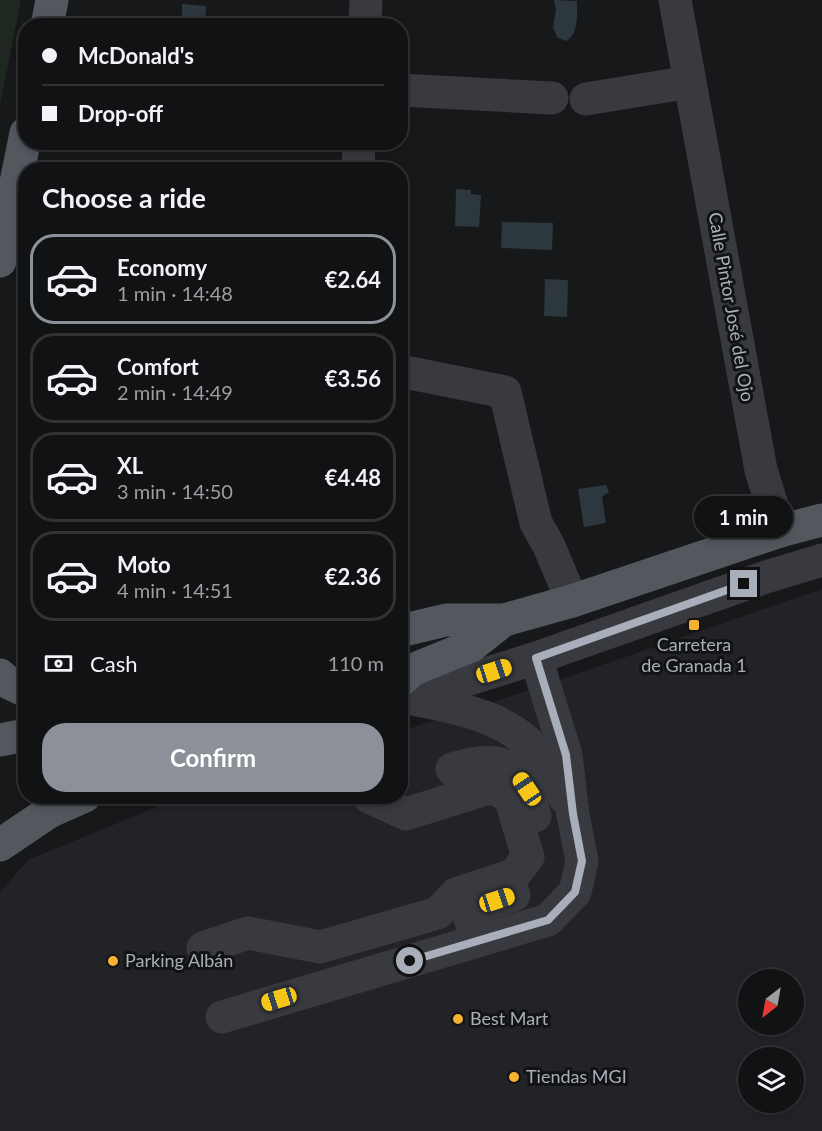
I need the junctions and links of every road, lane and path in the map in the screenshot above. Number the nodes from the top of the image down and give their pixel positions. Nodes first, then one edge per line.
1 (52, 0) edge
2 (366, 0) edge
3 (675, 0) edge
4 (49, 18) edge
5 (365, 18) edge
6 (690, 82) junction
7 (408, 90) edge
8 (552, 98) dead end
9 (586, 99) dead end
10 (18, 172) edge
11 (0, 261) edge
12 (408, 373) edge
13 (822, 520) edge
14 (780, 531) junction
15 (822, 560) edge
16 (572, 601) junction
17 (504, 620) junction
18 (408, 629) edge
19 (536, 658) junction
20 (0, 675) edge
21 (408, 682) edge
22 (18, 687) edge
23 (408, 692) edge
24 (408, 694) edge
25 (18, 737) edge
26 (0, 740) edge
27 (452, 768) dead end
28 (66, 804) edge
29 (384, 804) edge
30 (573, 814) junction
31 (0, 845) edge
32 (477, 941) junction
33 (203, 948) dead end
34 (222, 1017) dead end

1 - 4 main road
2 - 5 street
3 - 6 street, Calle Pintor José del Ojo
6 - 9 street
6 - 14 street, Calle Pintor José del Ojo
7 - 8 street
10 - 11 main road
12 - 16 street
13 - 14 main road
14 - 16 main road
15 - 19 street
16 - 17 main road
17 - 18 main road
17 - 21 main road
19 - 23 street
19 - 30 street
20 - 22 main road
24 - 30 street
25 - 26 main road
27 - 32 street
28 - 31 main road
29 - 33 street
30 - 32 street
32 - 34 street

